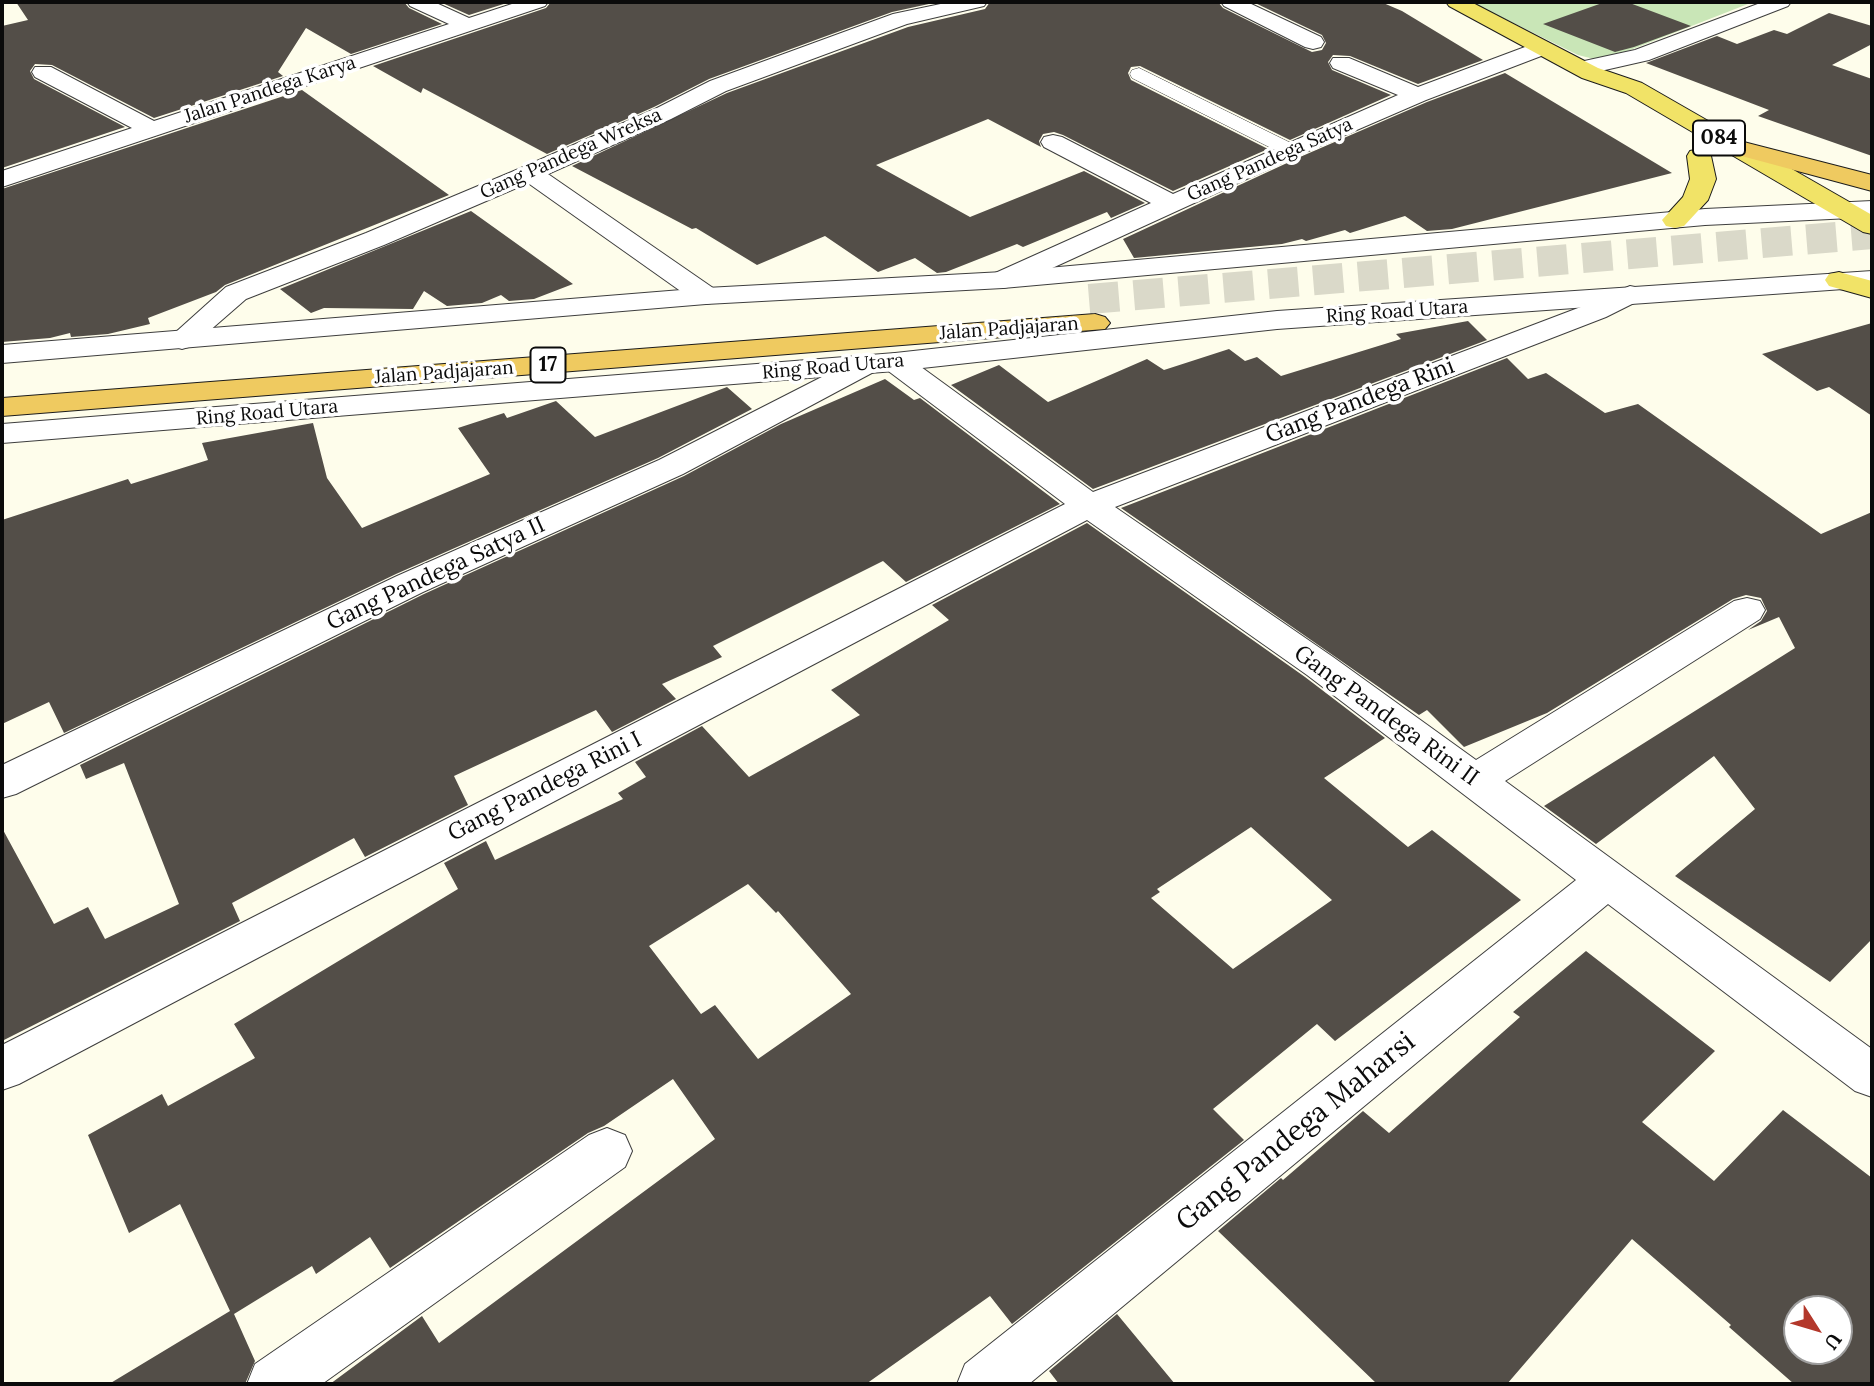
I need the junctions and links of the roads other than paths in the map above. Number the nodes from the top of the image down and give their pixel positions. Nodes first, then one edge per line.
1 (417, 2) edge
2 (538, 2) edge
3 (977, 2) edge
4 (1231, 2) edge
5 (1456, 2) edge
6 (1781, 2) edge
7 (468, 25) junction
8 (1313, 42) dead end
9 (1541, 48) junction
10 (1341, 63) dead end
11 (1586, 71) junction
12 (43, 72) dead end
13 (1139, 74) dead end
14 (1418, 95) junction
15 (1629, 112) dead end
16 (152, 129) junction
17 (1052, 142) dead end
18 (1676, 142) dead end
19 (1732, 146) junction
20 (1290, 150) junction
21 (1699, 156) junction
22 (530, 173) junction
23 (2, 179) edge
24 (1872, 183) edge
25 (1171, 203) junction
26 (1872, 209) edge
27 (1796, 212) junction
28 (1675, 220) junction
29 (1840, 222) junction
30 (1872, 226) edge
31 (1872, 279) edge
32 (1003, 280) junction
33 (1839, 281) junction
34 (1872, 290) edge
35 (1630, 294) junction
36 (706, 296) junction
37 (182, 340) junction
38 (2, 354) edge
39 (883, 363) junction
40 (2, 380) edge
41 (2, 407) edge
42 (2, 434) edge
43 (1089, 505) junction
44 (1747, 610) dead end
45 (1474, 781) junction
46 (2, 783) edge
47 (1607, 880) junction
48 (2, 1069) edge
49 (1872, 1076) edge
50 (607, 1151) dead end
51 (275, 1384) edge
52 (985, 1384) edge

1 - 7 street
2 - 7 street, Jalan Pandega Karya
3 - 22 street, Gang Pandega Wreksa
4 - 8 street
5 - 9 main road, 084
6 - 11 street
7 - 16 street, Jalan Pandega Karya
9 - 11 main road, 084
9 - 14 street, Gang Pandega Satya
10 - 14 street
11 - 15 main road, 084
11 - 19 main road, 084
12 - 16 street
13 - 20 lane
14 - 20 street, Gang Pandega Satya
16 - 23 street, Jalan Pandega Karya
17 - 25 street
18 - 21 main road, 084
19 - 24 highway
19 - 29 main road, 084
20 - 25 street, Gang Pandega Satya
21 - 27 main road, 084
21 - 28 main road
22 - 36 street
22 - 37 street, Gang Pandega Wreksa
25 - 32 street, Gang Pandega Satya
26 - 29 street
27 - 28 street
27 - 29 main road, 084
28 - 32 street
29 - 30 main road, 084
31 - 33 street, Ring Road Utara
32 - 36 street
33 - 34 main road
33 - 35 street, Ring Road Utara
35 - 39 street, Ring Road Utara
35 - 43 street, Gang Pandega Rini
36 - 37 street
37 - 38 street
39 - 42 street, Ring Road Utara
39 - 43 street, Gang Pandega Rini II
39 - 46 street, Gang Pandega Satya II
40 - 41 highway, Jalan Padjajaran / 17
43 - 45 street, Gang Pandega Rini II
43 - 48 street, Gang Pandega Rini I
44 - 45 street
45 - 47 street, Gang Pandega Rini II
47 - 49 street, Gang Pandega Rini II
47 - 52 street, Gang Pandega Maharsi
50 - 51 street

